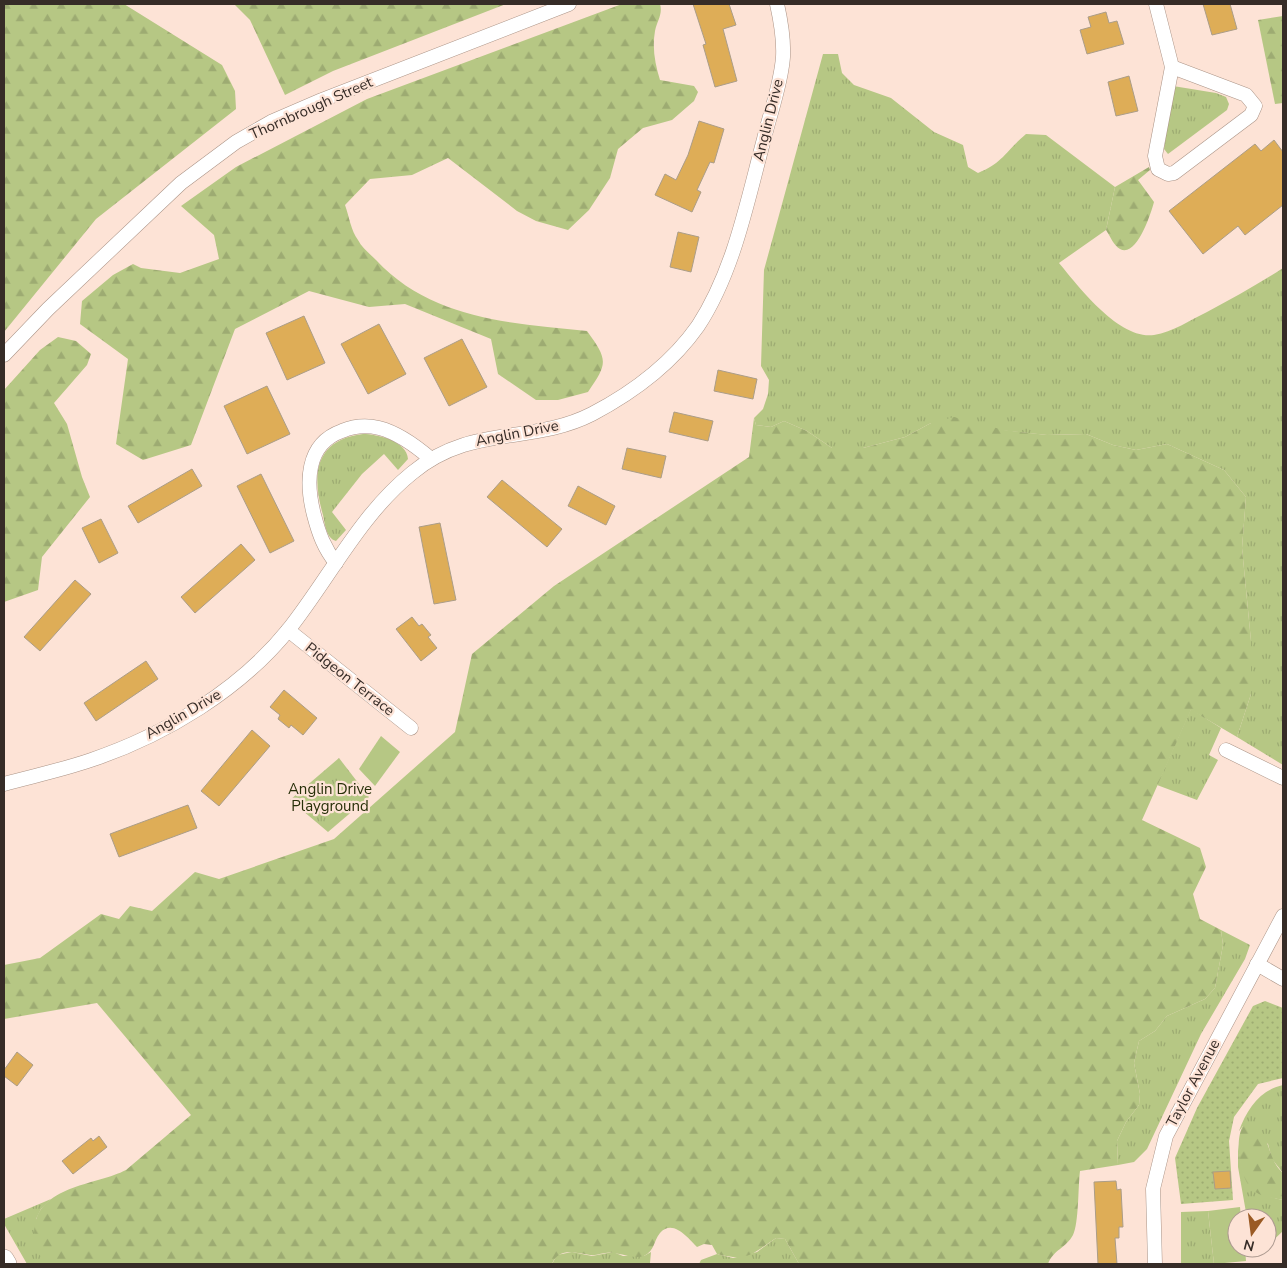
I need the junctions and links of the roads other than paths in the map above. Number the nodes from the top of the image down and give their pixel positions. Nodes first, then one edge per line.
1 (569, 4) edge
2 (777, 4) edge
3 (1156, 4) edge
4 (1172, 67) junction
5 (4, 355) edge
6 (431, 459) junction
7 (336, 563) junction
8 (288, 630) junction
9 (411, 728) dead end
10 (1226, 750) dead end
11 (1283, 778) edge
12 (4, 784) edge
13 (1283, 916) edge
14 (1257, 964) junction
15 (1283, 979) edge
16 (4, 1259) edge
17 (7, 1264) edge
18 (1155, 1264) edge

1 - 5 street, Thornbrough Street
2 - 6 street, Anglin Drive
3 - 4 street
4 - 4 street
6 - 7 street, Anglin Drive
6 - 7 street
7 - 8 street, Anglin Drive
8 - 9 street, Pidgeon Terrace
8 - 12 street, Anglin Drive
10 - 11 street
13 - 14 street, Taylor Avenue
14 - 15 street
14 - 18 street, Taylor Avenue
16 - 17 street

